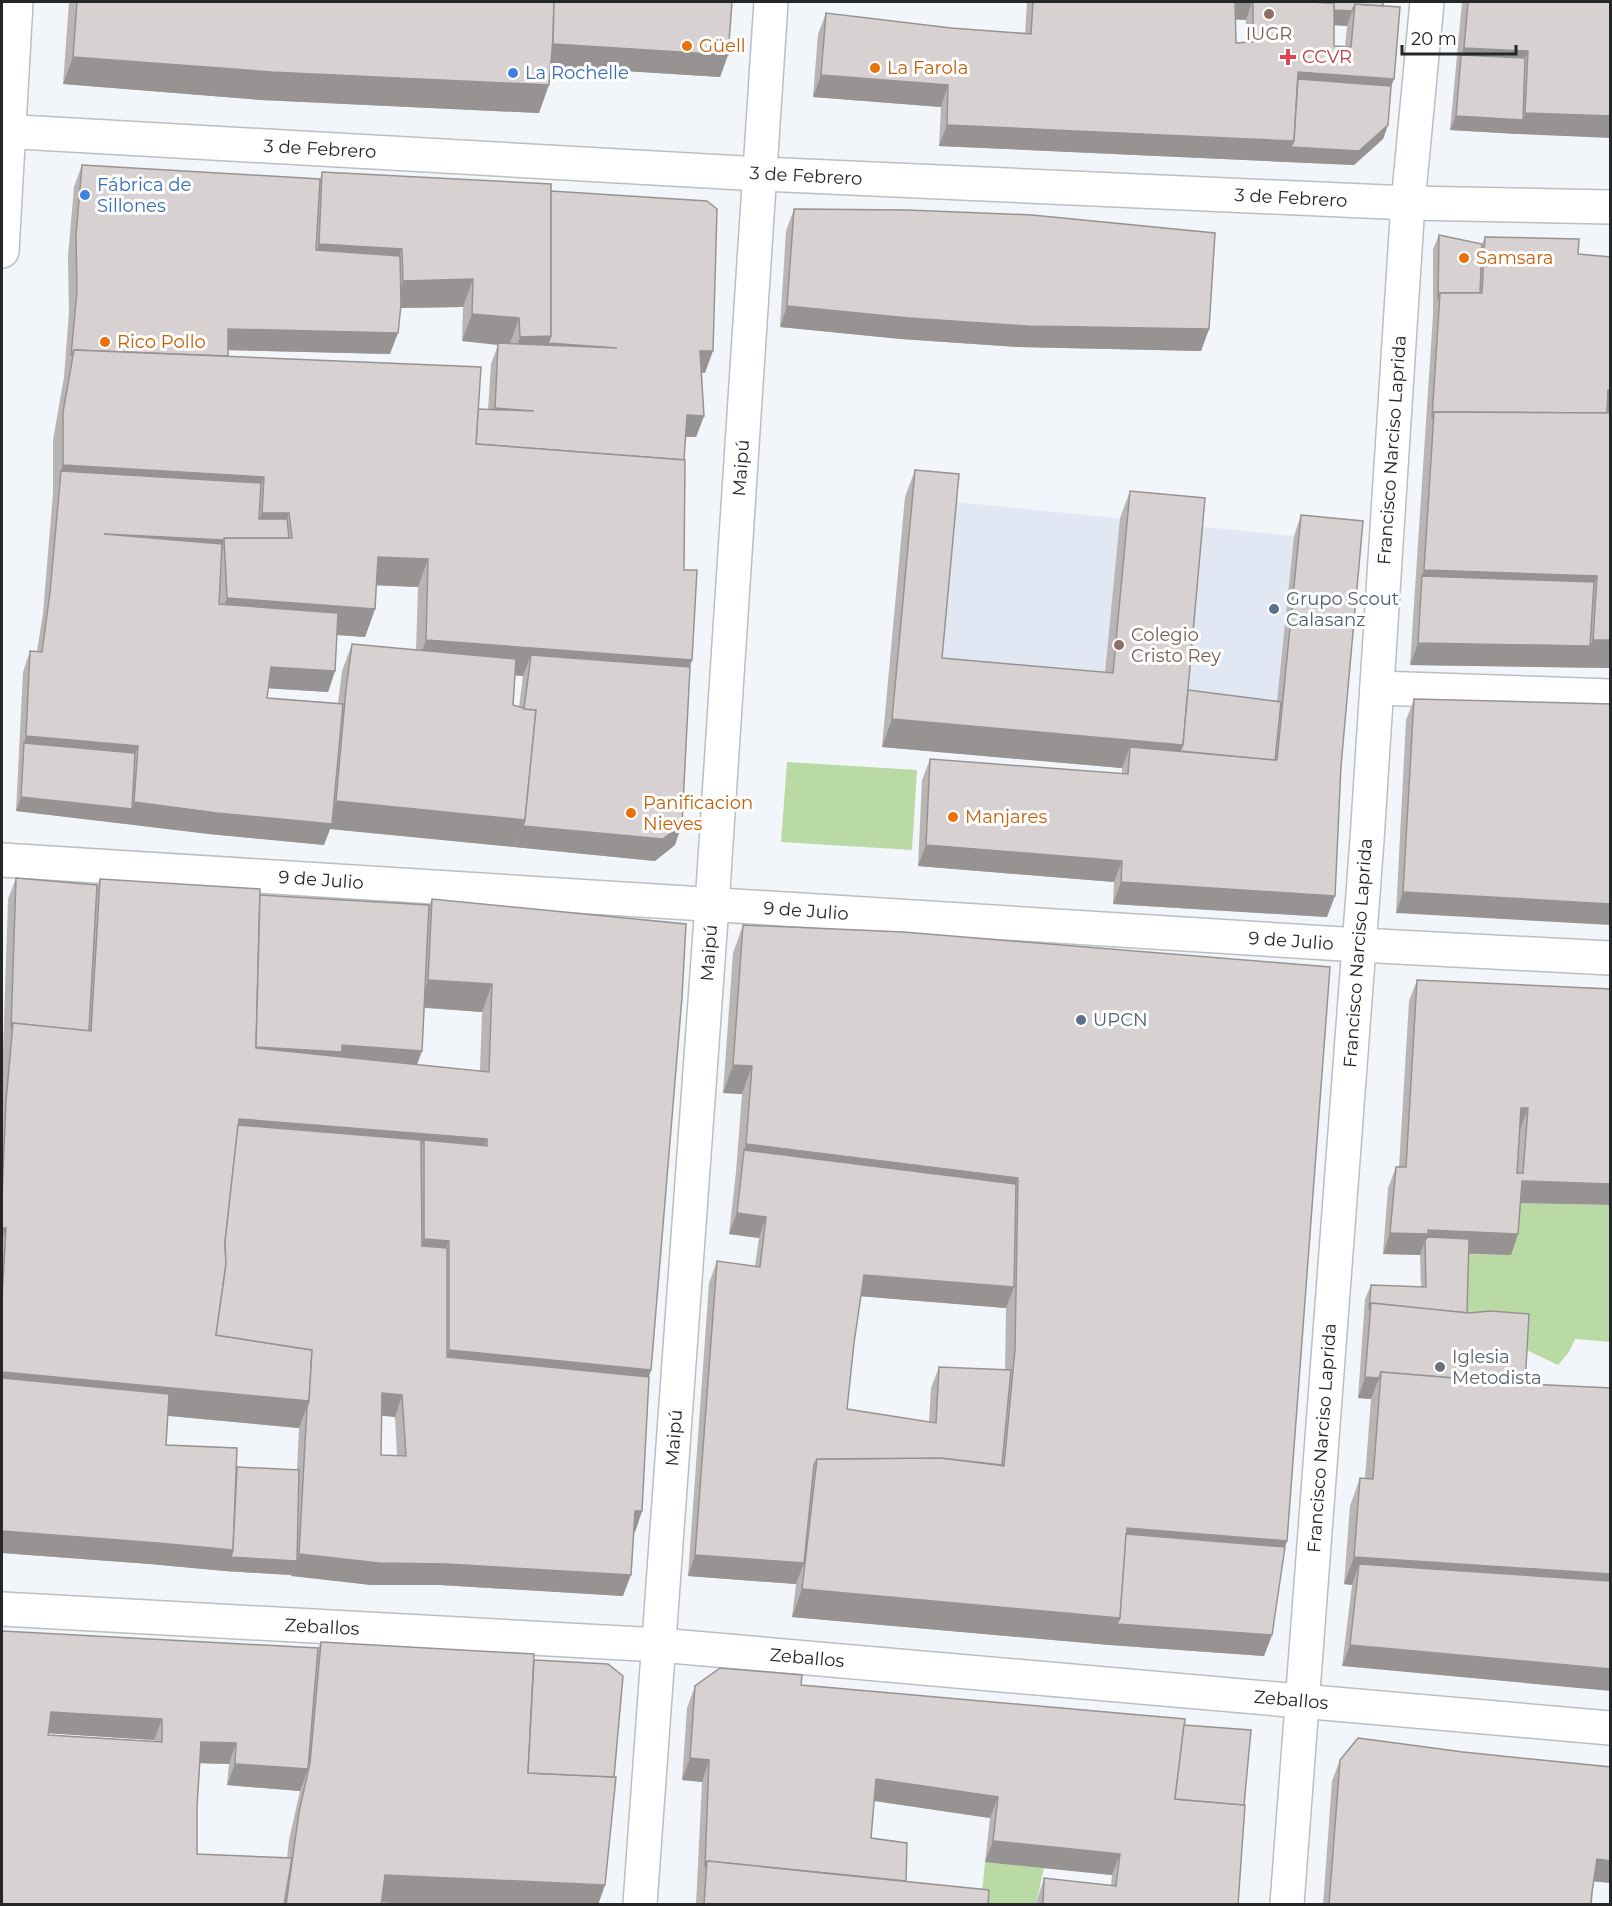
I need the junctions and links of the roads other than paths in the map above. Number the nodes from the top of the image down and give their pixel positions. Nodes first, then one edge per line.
1 (16, 2) edge
2 (771, 2) edge
3 (1427, 2) edge
4 (5, 131) edge
5 (760, 174) junction
6 (1408, 204) junction
7 (1611, 207) edge
8 (2, 251) edge
9 (1377, 688) junction
10 (1611, 696) edge
11 (2, 860) edge
12 (712, 905) junction
13 (1359, 945) junction
14 (1611, 958) edge
15 (2, 1609) edge
16 (659, 1645) junction
17 (1302, 1701) junction
18 (1611, 1728) edge
19 (640, 1905) edge
20 (1287, 1905) edge

1 - 4 street
2 - 5 street, Maipú
3 - 6 street, Francisco Narciso Laprida
4 - 5 street, 3 de Febrero
4 - 8 street
5 - 6 street, 3 de Febrero
5 - 12 street, Maipú
6 - 7 street, 3 de Febrero
6 - 9 street, Francisco Narciso Laprida
9 - 10 street
9 - 13 street, Francisco Narciso Laprida
11 - 12 street, 9 de Julio
12 - 13 street, 9 de Julio
12 - 16 street, Maipú
13 - 14 street, 9 de Julio
13 - 17 street, Francisco Narciso Laprida
15 - 16 street, Zeballos
16 - 17 street, Zeballos
16 - 19 street, Maipú
17 - 18 street, Zeballos
17 - 20 street, Francisco Narciso Laprida

